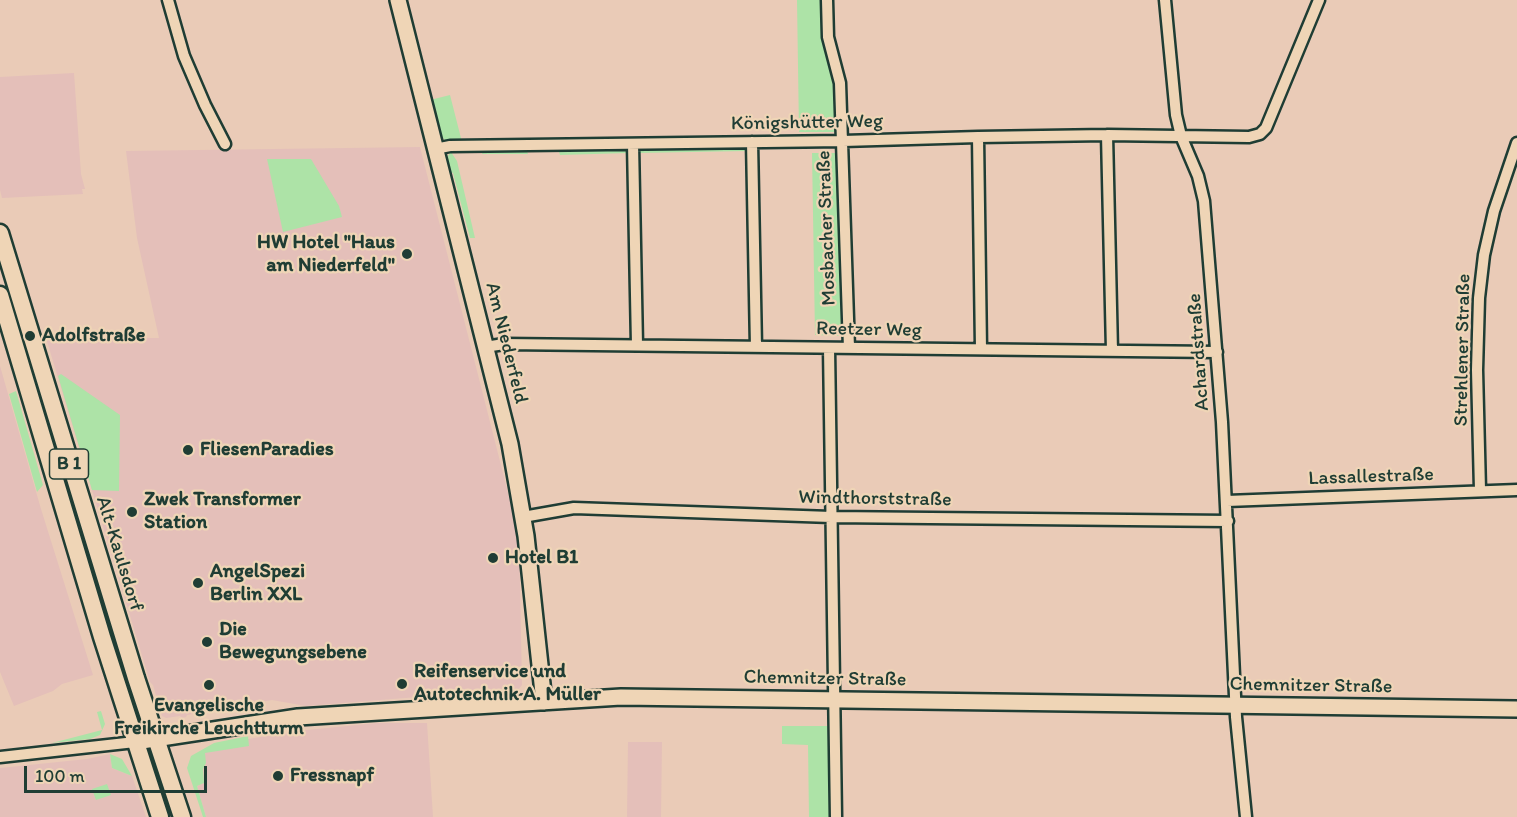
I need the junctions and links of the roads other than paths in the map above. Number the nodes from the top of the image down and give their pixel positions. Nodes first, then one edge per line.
1 (168, 0) edge
2 (398, 0) edge
3 (826, 0) edge
4 (1165, 0) edge
5 (1319, 0) edge
6 (1107, 135) junction
7 (1181, 136) junction
8 (978, 137) junction
9 (843, 141) junction
10 (752, 142) junction
11 (1517, 143) edge
12 (225, 144) dead end
13 (633, 144) junction
14 (435, 148) junction
15 (0, 233) edge
16 (0, 295) edge
17 (637, 345) junction
18 (485, 347) junction
19 (756, 347) junction
20 (828, 348) junction
21 (849, 348) junction
22 (981, 349) junction
23 (1112, 351) junction
24 (1217, 352) junction
25 (1517, 489) edge
26 (1480, 490) junction
27 (1227, 501) junction
28 (524, 517) junction
29 (831, 518) junction
30 (1228, 521) junction
31 (834, 700) junction
32 (544, 702) junction
33 (1236, 706) junction
34 (1517, 709) edge
35 (155, 740) junction
36 (135, 742) junction
37 (0, 757) edge
38 (160, 817) edge
39 (182, 817) edge
40 (836, 817) edge
41 (1245, 817) edge

1 - 12 street
2 - 14 main road, Am Niederfeld
3 - 9 street, Mosbacher Straße
4 - 7 street, Achardstraße
5 - 7 street, Königshütter Weg
6 - 7 street, Königshütter Weg
6 - 8 street, Königshütter Weg
6 - 23 street
7 - 24 street, Achardstraße
8 - 9 street, Königshütter Weg
8 - 22 street
9 - 10 street, Königshütter Weg
9 - 21 street, Mosbacher Straße
10 - 13 street, Königshütter Weg
10 - 19 street
11 - 26 street, Strehlener Straße
13 - 14 street, Königshütter Weg
13 - 17 street
14 - 18 main road, Am Niederfeld
15 - 35 main road, Alt-Kaulsdorf / B 1
16 - 36 main road, Alt-Kaulsdorf / B 1
17 - 18 street, Reetzer Weg
17 - 19 street, Reetzer Weg
18 - 28 main road, Am Niederfeld
19 - 20 street, Reetzer Weg
20 - 21 street, Reetzer Weg
20 - 29 street
21 - 22 street, Reetzer Weg
22 - 23 street, Reetzer Weg
23 - 24 street, Reetzer Weg
24 - 27 street, Achardstraße
25 - 26 street, Lassallestraße
26 - 27 street, Lassallestraße
27 - 30 street, Achardstraße
28 - 29 street, Windthorststraße
28 - 32 main road, Am Niederfeld
29 - 30 street, Windthorststraße
29 - 31 street
30 - 33 street, Achardstraße
31 - 32 main road, Chemnitzer Straße
31 - 33 main road, Chemnitzer Straße
31 - 40 street
32 - 35 main road, Chemnitzer Straße
33 - 34 main road, Chemnitzer Straße
33 - 41 street, Achardstraße
35 - 36 main road, Chemnitzer Straße
35 - 39 main road, Alt-Kaulsdorf / B 1
36 - 37 street
36 - 38 main road, Alt-Kaulsdorf / B 1

